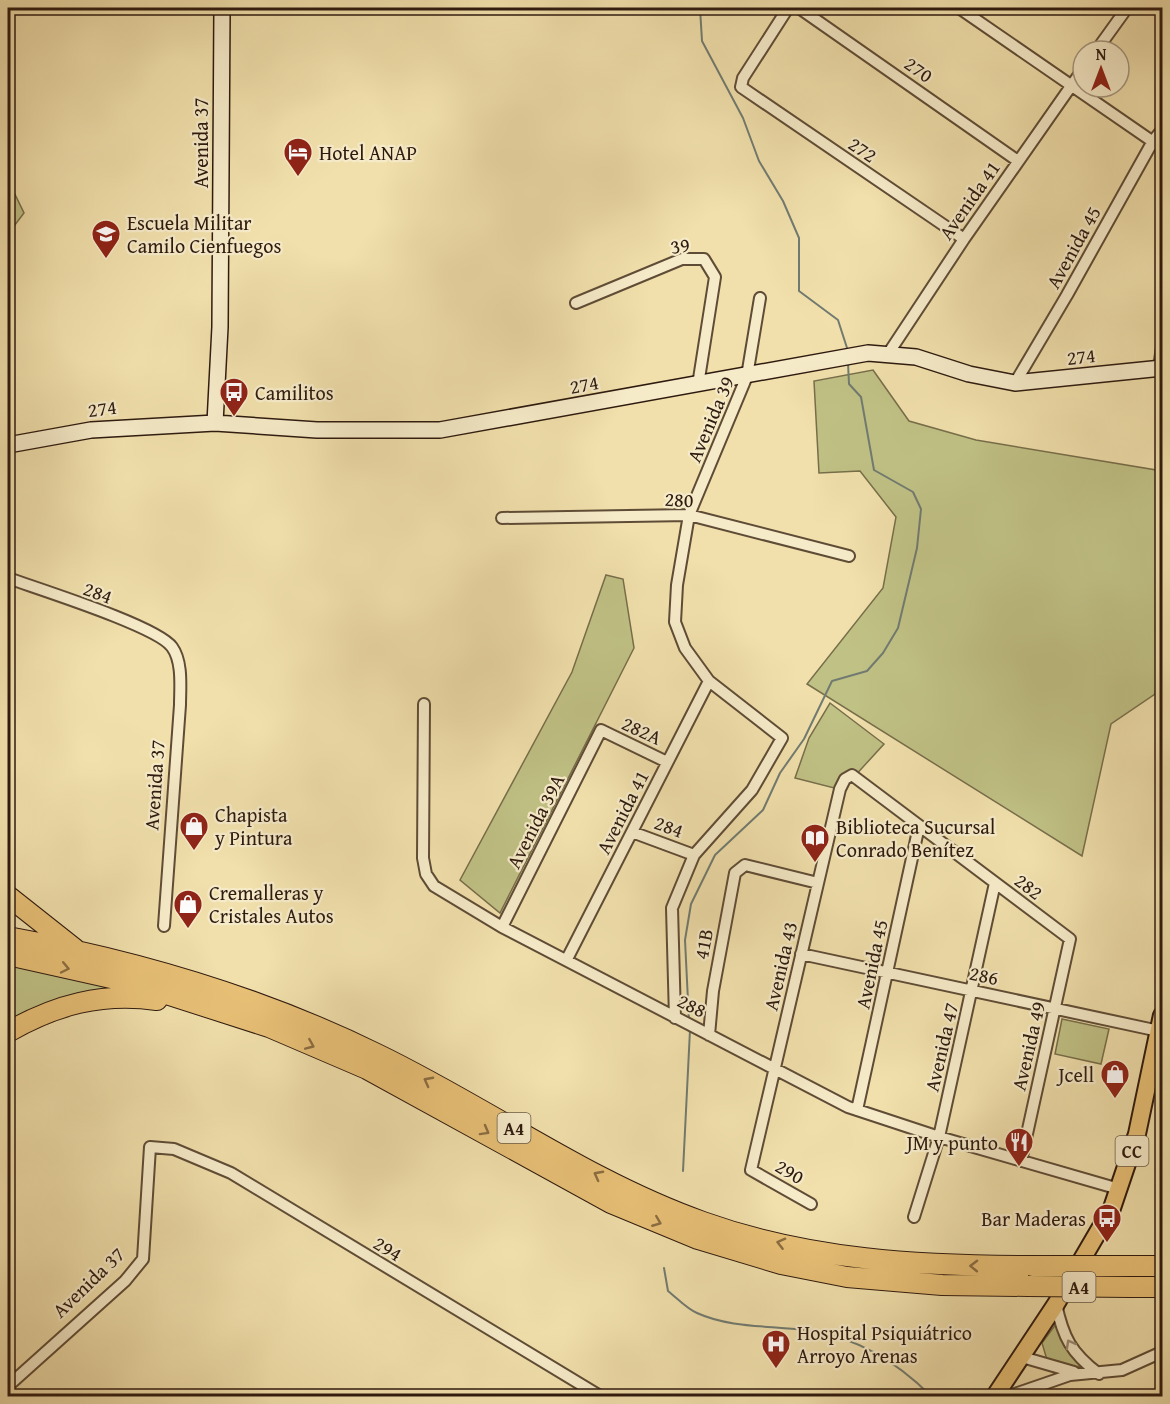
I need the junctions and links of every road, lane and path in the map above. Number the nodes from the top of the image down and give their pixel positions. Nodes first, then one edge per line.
1 (222, 8) edge
2 (788, 8) edge
3 (799, 8) edge
4 (959, 8) edge
5 (1127, 8) edge
6 (1105, 39) edge
7 (1071, 85) edge
8 (1071, 87) edge
9 (1091, 99) edge
10 (1162, 130) edge
11 (1153, 141) junction
12 (1162, 148) edge
13 (1018, 161) junction
14 (964, 239) junction
15 (760, 298) dead end
16 (576, 303) dead end
17 (1162, 347) edge
18 (888, 354) junction
19 (1161, 368) edge
20 (747, 376) junction
21 (1015, 382) junction
22 (699, 385) junction
23 (215, 423) junction
24 (8, 445) edge
25 (689, 515) junction
26 (502, 518) dead end
27 (849, 556) dead end
28 (8, 578) edge
29 (172, 647) joint
30 (709, 681) junction
31 (424, 704) dead end
32 (601, 730) joint
33 (668, 762) junction
34 (852, 775) joint
35 (919, 826) junction
36 (632, 832) junction
37 (694, 855) junction
38 (818, 883) junction
39 (995, 883) junction
40 (8, 896) edge
41 (164, 926) dead end
42 (502, 927) junction
43 (8, 937) edge
44 (1070, 939) joint
45 (79, 953) junction
46 (801, 954) junction
47 (8, 955) edge
48 (567, 959) junction
49 (887, 973) junction
50 (972, 991) junction
51 (1055, 1008) junction
52 (675, 1017) junction
53 (1161, 1023) edge
54 (269, 1027) junction
55 (8, 1032) edge
56 (709, 1035) junction
57 (775, 1070) junction
58 (857, 1110) junction
59 (939, 1137) junction
60 (150, 1147) joint
61 (1021, 1161) junction
62 (751, 1170) joint
63 (1119, 1189) junction
64 (812, 1204) dead end
65 (914, 1217) dead end
66 (1133, 1266) junction
67 (1162, 1266) edge
68 (1133, 1287) junction
69 (1162, 1287) edge
70 (1056, 1304) junction
71 (1162, 1352) edge
72 (1022, 1357) junction
73 (1098, 1374) junction
74 (8, 1386) edge
75 (582, 1392) edge
76 (600, 1396) edge
77 (995, 1396) edge
78 (1009, 1396) edge

1 - 23 street, Avenida 37
2 - 14 street, 272
3 - 13 street, 270
4 - 7 street
5 - 6 street
8 - 13 street, Avenida 41
9 - 11 street
10 - 11 street, Avenida 45
11 - 12 street
11 - 21 street, Avenida 45
13 - 14 street, Avenida 41
14 - 18 street, Avenida 41
15 - 20 street, Avenida 39
16 - 22 street, 39
17 - 19 street
18 - 20 street, 274
18 - 21 street, 274
19 - 21 street, 274
20 - 22 street, 274
20 - 25 street, Avenida 39
22 - 23 street, 274
23 - 24 street, 274
25 - 26 street, 280
25 - 27 street, 280
25 - 30 street, Avenida 39
28 - 29 street, 284
29 - 41 street, Avenida 37
30 - 33 street, Avenida 41
30 - 37 street
31 - 42 street, 288
32 - 33 street, 282A
32 - 42 street, Avenida 39A
33 - 36 street, Avenida 41
34 - 35 street, 282
34 - 38 street, Avenida 43
35 - 39 street, 282
35 - 49 street, Avenida 45
36 - 37 street, 284
36 - 48 street, Avenida 41
37 - 52 street
38 - 46 street, Avenida 43
38 - 56 street, 41B
39 - 44 street, 282
39 - 50 street, Avenida 47
40 - 45 highway
42 - 48 street, 288
43 - 45 highway, A4
44 - 51 street, Avenida 49
66 -> 45 highway, A4, bridge
46 - 49 street, 286
46 - 57 street, Avenida 43
47 -> 54 highway, A4
48 - 52 street, 288
49 - 50 street, 286
49 - 58 street, Avenida 45
50 - 51 street, 286
50 - 59 street, Avenida 47
51 - 53 street, 286
51 - 61 street, Avenida 49
52 - 56 street, 288
53 - 63 main road, CC
54 - 55 highway
54 -> 68 highway, A4, bridge
56 - 57 street, 288
57 - 58 street, 288
57 - 62 street, Avenida 43
58 - 59 street, 288
59 - 61 street, 288
59 - 65 street, Avenida 47
60 - 74 street, Avenida 37
60 - 75 street, 294
61 - 63 street, 288
62 - 64 street, 290
63 - 70 main road, CC
66 - 67 highway, A4
66 - 68 highway
68 - 69 highway, A4
70 - 72 main road, CC
73 -> 70 street
71 - 73 street
72 - 73 street
72 - 77 main road, CC
73 - 78 street
75 - 76 street, 294

